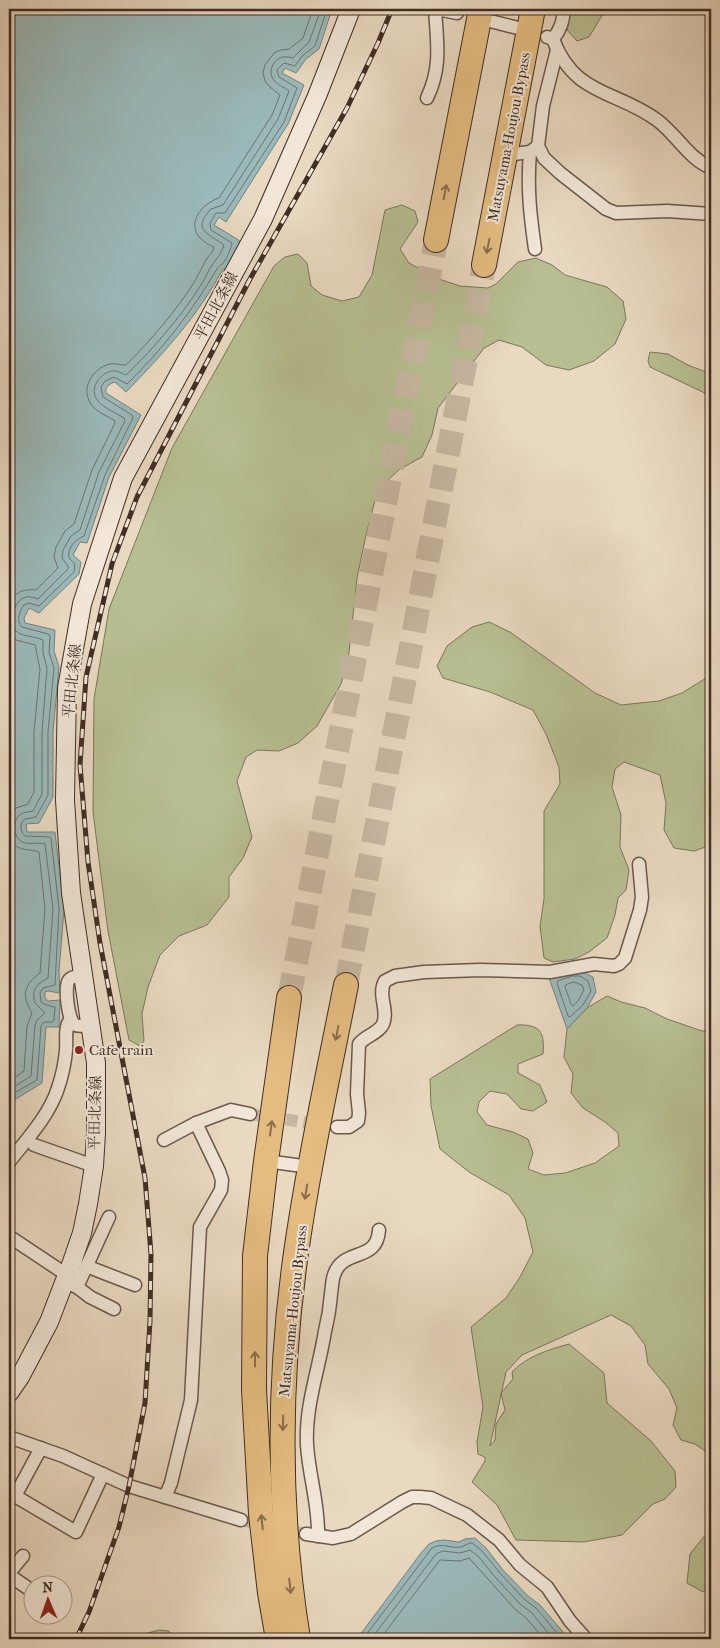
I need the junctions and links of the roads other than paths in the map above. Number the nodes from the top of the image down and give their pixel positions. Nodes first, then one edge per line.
1 (352, 9) edge
2 (436, 9) edge
3 (564, 9) edge
4 (457, 13) dead end
5 (485, 15) edge
6 (527, 19) edge
7 (552, 42) junction
8 (427, 98) dead end
9 (534, 149) junction
10 (505, 154) junction
11 (711, 168) edge
12 (711, 214) edge
13 (436, 240) tunnel mouth
14 (535, 249) dead end
15 (484, 265) tunnel mouth
16 (639, 864) dead end
17 (84, 975) junction
18 (346, 985) tunnel mouth
19 (289, 998) tunnel mouth
20 (70, 1020) junction
21 (91, 1024) junction
22 (250, 1114) tunnel mouth
23 (196, 1123) junction
24 (337, 1127) tunnel mouth
25 (164, 1140) dead end
26 (34, 1145) dead end
27 (266, 1161) junction
28 (9, 1162) edge
29 (94, 1166) junction
30 (310, 1167) junction
31 (109, 1217) dead end
32 (379, 1230) dead end
33 (13, 1239) dead end
34 (86, 1266) junction
35 (69, 1281) junction
36 (135, 1285) dead end
37 (114, 1310) dead end
38 (9, 1393) edge
39 (9, 1437) edge
40 (41, 1448) junction
41 (103, 1474) junction
42 (165, 1497) junction
43 (242, 1520) tunnel mouth
44 (24, 1556) dead end
45 (9, 1574) edge
46 (22, 1584) edge
47 (278, 1639) edge
48 (298, 1639) edge
49 (586, 1639) edge

1 - 17 main road, 平田北条線
2 - 4 street
2 - 8 street
3 - 7 street
5 - 6 street
13 -> 5 highway
6 - 10 highway, Matsuyama-Houjou Bypass
7 - 9 street
7 - 11 street
9 - 10 street
9 - 12 street
9 - 14 street
10 -> 15 highway, Matsuyama-Houjou Bypass
16 - 24 street
17 - 20 street
17 - 21 main road, 平田北条線
18 -> 30 highway, Matsuyama-Houjou Bypass
27 -> 19 highway, Matsuyama-Houjou Bypass
20 - 21 street
20 - 28 street
21 - 29 main road, 平田北条線
22 - 23 street
23 - 25 street
23 - 42 street
26 - 29 street
27 - 30 street
47 -> 27 highway, Matsuyama-Houjou Bypass
29 - 35 main road, 平田北条線
30 -> 48 highway, Matsuyama-Houjou Bypass
31 - 34 street
32 - 49 street
33 - 35 street
34 - 35 street
34 - 36 street
35 - 37 street
35 - 38 main road, 平田北条線
39 - 40 street
40 - 41 street
40 - 41 street
41 - 42 street
42 - 43 street
44 - 45 street
45 - 46 street

